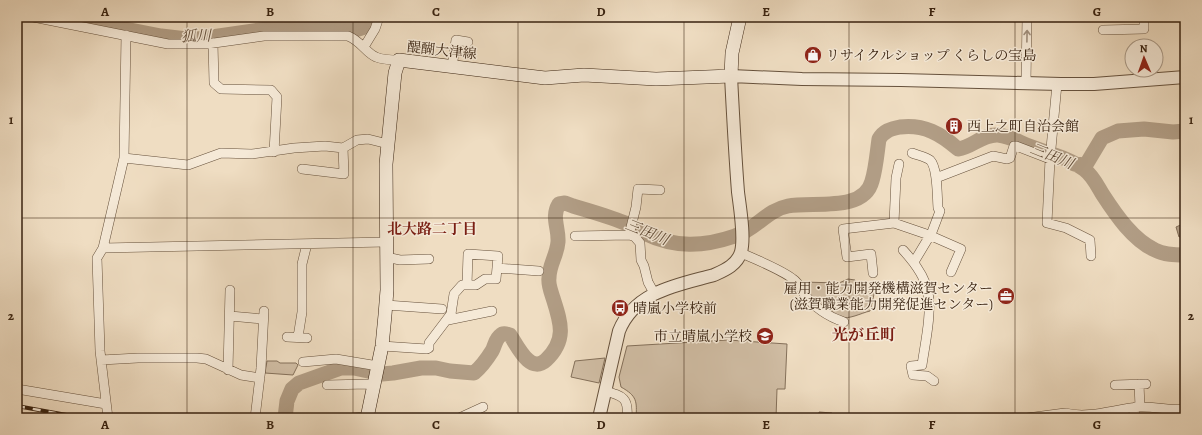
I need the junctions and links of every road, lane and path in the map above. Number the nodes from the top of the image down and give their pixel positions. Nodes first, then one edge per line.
1 (33, 17) edge
2 (379, 17) edge
3 (740, 17) edge
4 (1027, 17) edge
5 (1144, 17) edge
6 (1103, 30) dead end
7 (126, 35) junction
8 (468, 42) dead end
9 (213, 43) junction
10 (364, 47) junction
11 (399, 60) junction
12 (452, 67) junction
13 (731, 76) junction
14 (1185, 77) edge
15 (1026, 83) junction
16 (1057, 84) junction
17 (388, 144) junction
18 (343, 148) junction
19 (274, 152) junction
20 (912, 153) dead end
21 (1051, 155) junction
22 (124, 158) junction
23 (899, 164) dead end
24 (302, 169) dead end
25 (936, 178) junction
26 (660, 190) dead end
27 (894, 223) junction
28 (631, 229) junction
29 (929, 235) junction
30 (575, 236) dead end
31 (386, 242) junction
32 (307, 244) junction
33 (103, 248) junction
34 (903, 250) dead end
35 (740, 253) junction
36 (1092, 256) dead end
37 (386, 257) junction
38 (429, 260) dead end
39 (914, 262) junction
40 (497, 268) junction
41 (539, 271) dead end
42 (952, 272) dead end
43 (874, 273) dead end
44 (466, 285) junction
45 (230, 290) dead end
46 (654, 293) junction
47 (386, 305) junction
48 (442, 309) dead end
49 (492, 311) dead end
50 (230, 316) junction
51 (448, 320) junction
52 (844, 322) dead end
53 (286, 337) dead end
54 (382, 346) junction
55 (101, 360) junction
56 (303, 362) dead end
57 (228, 370) junction
58 (376, 375) junction
59 (260, 378) junction
60 (934, 381) dead end
61 (327, 385) dead end
62 (1115, 385) dead end
63 (17, 389) edge
64 (605, 392) junction
65 (106, 404) junction
66 (483, 407) dead end
67 (1138, 407) junction
68 (1185, 409) edge
69 (1172, 413) edge
70 (1049, 416) edge
71 (1101, 416) edge
72 (108, 418) edge
73 (255, 418) edge
74 (351, 418) edge
75 (367, 418) edge
76 (459, 418) edge
77 (599, 418) edge
78 (627, 418) edge
79 (1029, 418) edge
80 (1134, 418) edge

1 - 7 street
2 - 10 street
3 - 13 main road
15 -> 4 street
5 - 6 street
7 - 9 street
7 - 22 street
8 - 12 street
9 - 10 street
9 - 19 street
10 - 11 street
11 - 12 main road, 醍醐大津線
11 - 17 main road, 醍醐大津線
12 - 13 main road, 醍醐大津線
13 - 15 street
13 - 35 street
14 - 16 street
15 - 16 street
16 - 21 street
17 - 18 street
17 - 31 main road, 醍醐大津線
18 - 19 street
18 - 24 street
19 - 22 street
20 - 25 street
21 - 25 street
21 - 36 street
22 - 33 street
23 - 27 street
25 - 29 street
26 - 28 street
27 - 29 street
27 - 43 street
28 - 30 street
28 - 46 street
29 - 39 street
29 - 42 street
31 - 32 street
31 - 37 main road, 醍醐大津線
32 - 33 street
32 - 53 street
33 - 55 street
34 - 39 street
35 - 46 street
35 - 52 street
37 - 38 street
37 - 47 main road, 醍醐大津線
39 - 60 street
40 - 41 street
40 - 44 street
40 - 44 street
44 - 51 street
45 - 50 street
46 - 64 street
47 - 48 street
47 - 54 main road, 醍醐大津線
49 - 51 street
50 - 57 street
50 - 59 street
51 - 54 street
54 - 58 main road, 醍醐大津線
55 - 57 street
55 - 65 street
56 - 58 street
57 - 59 street
58 - 61 street
58 - 75 main road, 醍醐大津線
59 - 73 street
62 - 67 street
63 - 65 street
64 - 77 street
64 - 78 street
65 - 72 street
66 - 76 street
67 - 69 street
67 - 71 street
67 - 80 street
68 - 69 street
70 - 71 street
70 - 79 street
74 - 75 street

